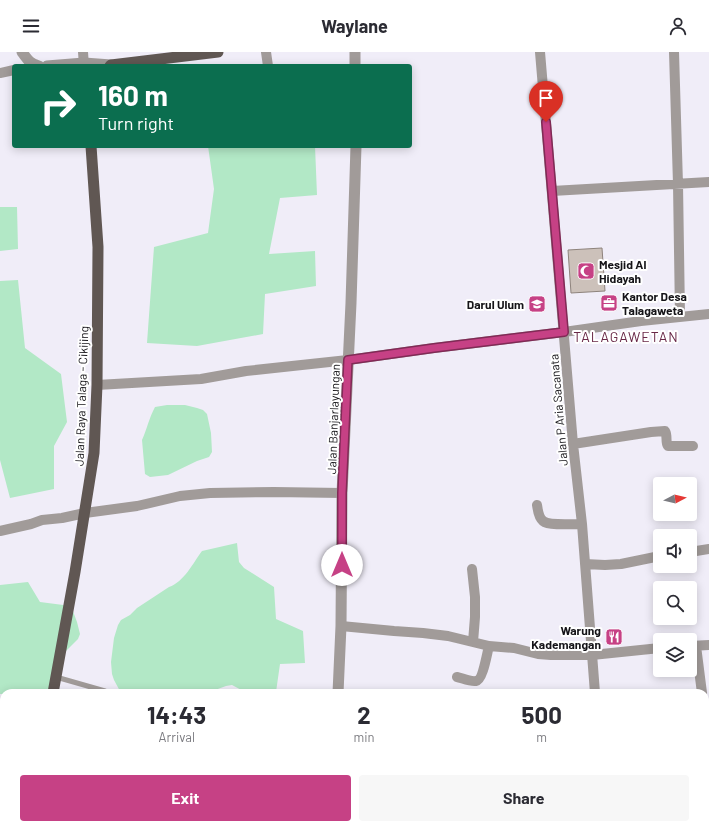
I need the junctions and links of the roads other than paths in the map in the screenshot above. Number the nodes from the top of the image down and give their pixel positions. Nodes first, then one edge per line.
1 (22, 52) edge
2 (212, 52) edge
3 (218, 52) edge
4 (266, 52) edge
5 (355, 52) edge
6 (540, 52) edge
7 (674, 52) edge
8 (84, 60) edge
9 (33, 64) edge
10 (59, 64) edge
11 (105, 64) edge
12 (118, 64) edge
13 (268, 64) edge
14 (355, 64) edge
15 (12, 70) edge
16 (0, 73) edge
17 (90, 148) edge
18 (356, 148) edge
19 (709, 182) edge
20 (678, 184) junction
21 (552, 191) junction
22 (709, 314) edge
23 (680, 316) junction
24 (564, 332) junction
25 (348, 360) junction
26 (97, 385) junction
27 (573, 444) junction
28 (693, 446) dead end
29 (342, 493) junction
30 (537, 505) dead end
31 (85, 513) junction
32 (582, 524) junction
33 (0, 531) edge
34 (709, 549) edge
35 (697, 551) edge
36 (653, 557) edge
37 (585, 564) junction
38 (472, 569) dead end
39 (341, 626) junction
40 (473, 642) junction
41 (709, 645) edge
42 (489, 646) junction
43 (697, 646) edge
44 (653, 649) edge
45 (592, 655) junction
46 (697, 667) edge
47 (56, 677) junction
48 (457, 677) dead end
49 (54, 689) edge
50 (98, 689) edge
51 (338, 689) edge
52 (595, 689) edge
53 (701, 689) edge

1 - 9 street
2 - 3 main road
2 - 12 main road
4 - 13 street
5 - 14 street
6 - 21 street, Jalan P Aria Sacanata
7 - 20 street
8 - 10 street
8 - 11 street
15 - 16 street
17 - 26 main road, Jalan Raya Talaga - Cikijing
18 - 25 street, Jalan Banjarlayungan
19 - 20 street
20 - 21 street
20 - 23 street
21 - 24 street, Jalan P Aria Sacanata
22 - 23 street
23 - 24 street
24 - 25 street
24 - 27 street, Jalan P Aria Sacanata
25 - 26 street
25 - 29 street, Jalan Banjarlayungan
26 - 31 main road, Jalan Raya Talaga - Cikijing
27 - 28 street
27 - 32 street, Jalan P Aria Sacanata
29 - 31 street
29 - 39 street, Jalan Banjarlayungan
30 - 32 street
31 - 33 street
31 - 47 main road, Jalan Raya Talaga - Cikijing
32 - 37 street, Jalan P Aria Sacanata
34 - 35 street
36 - 37 street
37 - 45 street, Jalan P Aria Sacanata
38 - 40 street
39 - 40 street
39 - 51 street, Jalan Banjarlayungan
40 - 42 street
41 - 43 street
42 - 45 street
42 - 48 street
44 - 45 street
45 - 52 street, Jalan P Aria Sacanata
46 - 53 street
47 - 49 main road, Jalan Raya Talaga - Cikijing
47 - 50 lane

